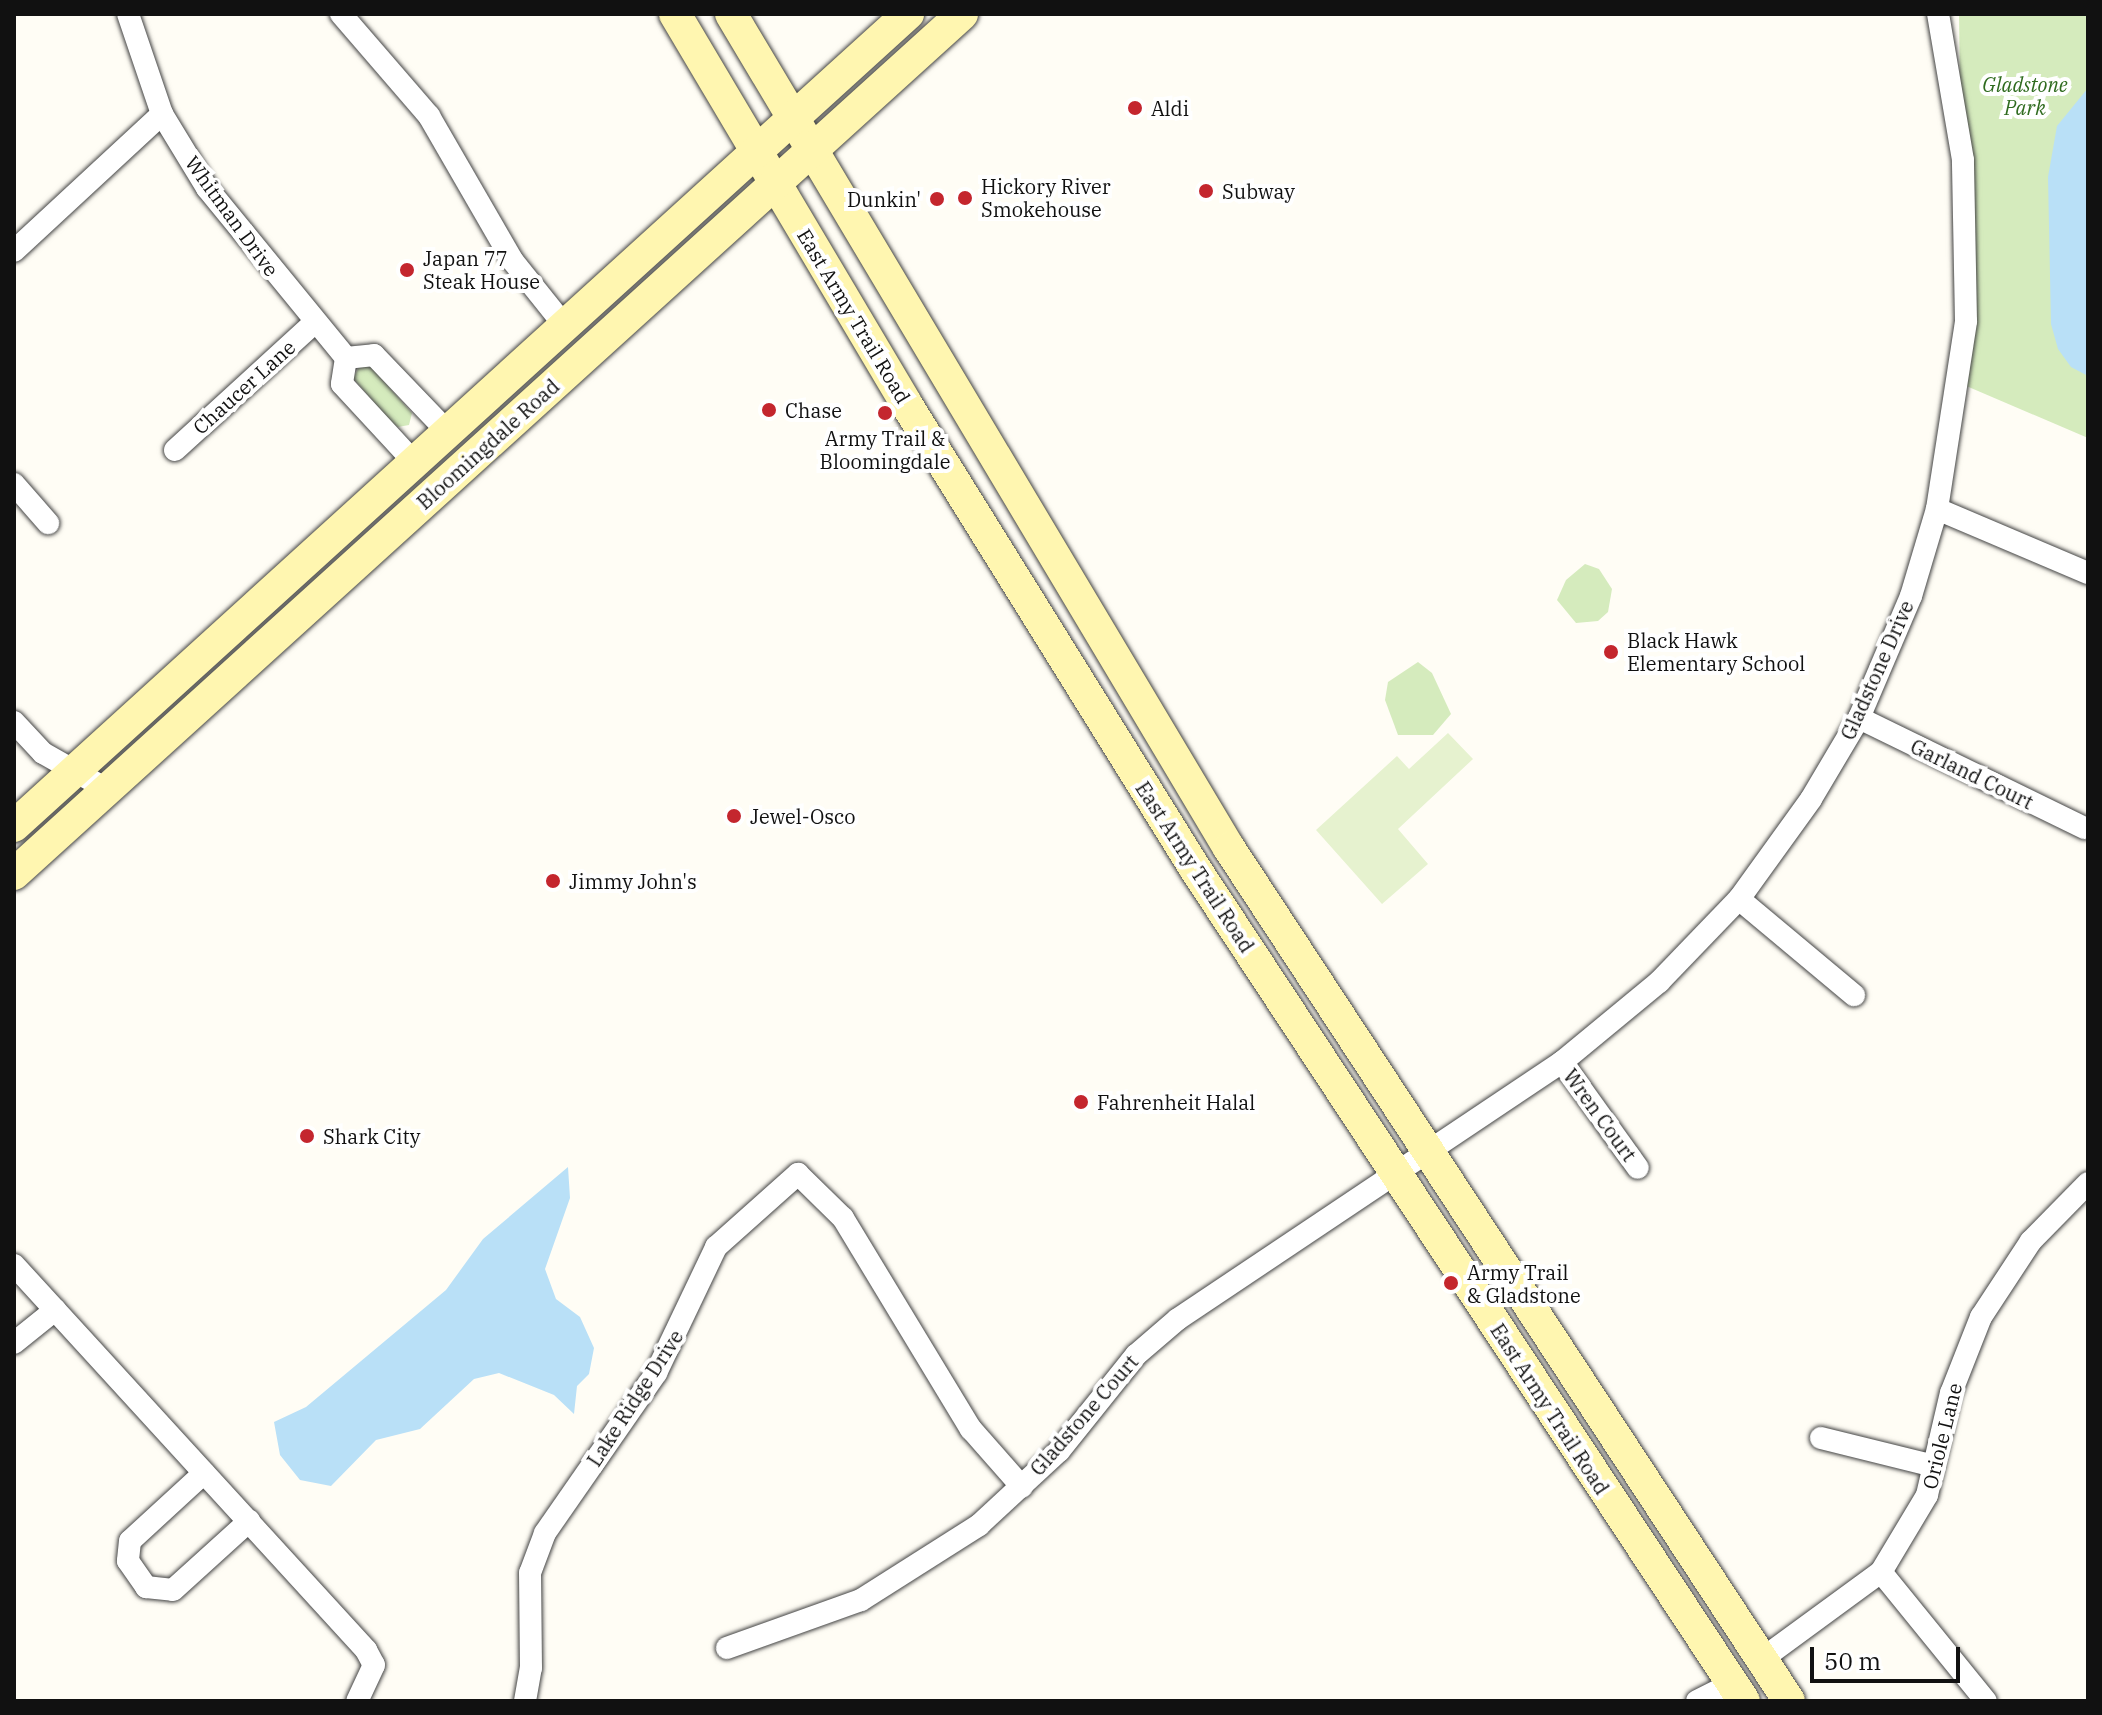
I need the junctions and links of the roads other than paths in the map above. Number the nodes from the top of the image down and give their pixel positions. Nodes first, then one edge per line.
1 (128, 14) edge
2 (341, 14) edge
3 (675, 14) edge
4 (731, 14) edge
5 (908, 14) edge
6 (962, 14) edge
7 (1938, 14) edge
8 (162, 114) junction
9 (791, 120) junction
10 (757, 152) junction
11 (811, 154) junction
12 (776, 185) junction
13 (14, 251) edge
14 (314, 323) junction
15 (564, 325) junction
16 (346, 358) junction
17 (447, 431) junction
18 (175, 450) dead end
19 (414, 462) junction
20 (14, 484) edge
21 (1937, 509) junction
22 (48, 523) dead end
23 (2088, 573) edge
24 (1859, 718) junction
25 (14, 722) edge
26 (75, 771) junction
27 (108, 790) junction
28 (14, 826) edge
29 (2085, 828) dead end
30 (14, 874) edge
31 (1739, 899) junction
32 (1854, 995) dead end
33 (1562, 1062) junction
34 (1428, 1153) junction
35 (1638, 1168) dead end
36 (1396, 1174) junction
37 (2088, 1183) edge
38 (14, 1265) edge
39 (55, 1310) junction
40 (14, 1343) edge
41 (1821, 1438) dead end
42 (1934, 1466) junction
43 (204, 1473) junction
44 (1022, 1487) junction
45 (249, 1521) junction
46 (1881, 1572) junction
47 (727, 1648) dead end
48 (1762, 1659) junction
49 (1739, 1692) edge
50 (526, 1700) edge
51 (357, 1701) edge
52 (1697, 1701) edge
53 (1789, 1701) edge
54 (1986, 1701) edge

1 - 8 street, Whitman Drive
2 - 15 street
3 - 10 main road, East Army Trail Road
4 - 9 main road, East Army Trail Road
5 - 9 main road, Bloomingdale Road
6 - 11 main road, Bloomingdale Road
7 - 21 street, Gladstone Drive
8 - 13 street
8 - 14 street, Whitman Drive
9 - 10 main road, Bloomingdale Road
9 - 11 main road, East Army Trail Road
10 - 12 main road, East Army Trail Road
10 - 15 main road, Bloomingdale Road
11 - 12 main road, Bloomingdale Road
11 - 34 main road, East Army Trail Road
12 - 27 main road, Bloomingdale Road
12 - 36 main road, East Army Trail Road
14 - 16 street, Whitman Drive
14 - 18 street, Chaucer Lane
15 - 17 main road, Bloomingdale Road
16 - 17 street
16 - 19 street
17 - 19 main road, Bloomingdale Road
19 - 26 main road, Bloomingdale Road
20 - 22 street
21 - 23 street
21 - 24 street, Gladstone Drive
24 - 29 street, Garland Court
24 - 31 street, Gladstone Drive
25 - 26 street
26 - 27 street
26 - 28 main road, Bloomingdale Road
27 - 30 main road, Bloomingdale Road
31 - 32 street
31 - 33 street, Gladstone Drive
33 - 34 street, Gladstone Drive
33 - 35 street, Wren Court
34 - 36 street, Gladstone Court
34 - 48 main road, East Army Trail Road
36 - 44 street, Gladstone Court
36 - 49 main road, East Army Trail Road
37 - 42 street, Oriole Lane
38 - 39 street
39 - 40 street
39 - 43 street
41 - 42 street
42 - 46 street, Oriole Lane
43 - 45 street
43 - 45 street
44 - 47 street, Gladstone Court
44 - 50 street, Lake Ridge Drive
45 - 51 street
46 - 48 street, Oriole Lane
46 - 54 street
48 - 53 main road, East Army Trail Road
49 - 52 street

